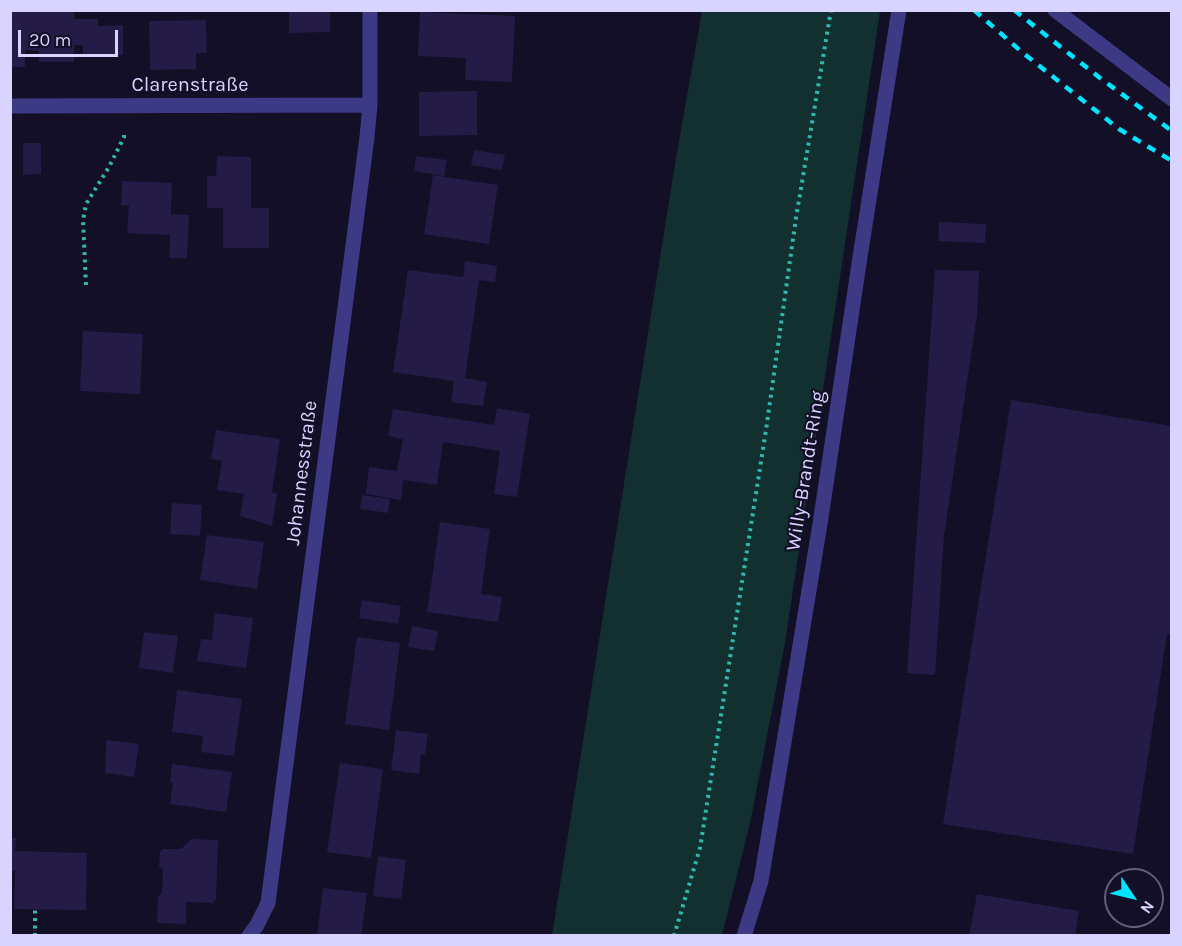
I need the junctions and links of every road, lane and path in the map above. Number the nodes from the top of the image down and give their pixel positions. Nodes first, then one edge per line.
1 (370, 10) edge
2 (831, 10) edge
3 (900, 10) edge
4 (1055, 10) edge
5 (1172, 99) edge
6 (370, 105) junction
7 (10, 106) edge
8 (122, 106) junction
9 (86, 285) dead end
10 (35, 909) dead end
11 (35, 936) edge
12 (249, 936) edge
13 (674, 936) edge
14 (744, 936) edge

1 - 6 street, Johannesstraße
2 - 13 path
3 - 14 street, Willy-Brandt-Ring
4 - 5 street
6 - 8 street, Clarenstraße
6 - 12 street, Johannesstraße
7 - 8 street, Clarenstraße
8 - 9 path
10 - 11 path

